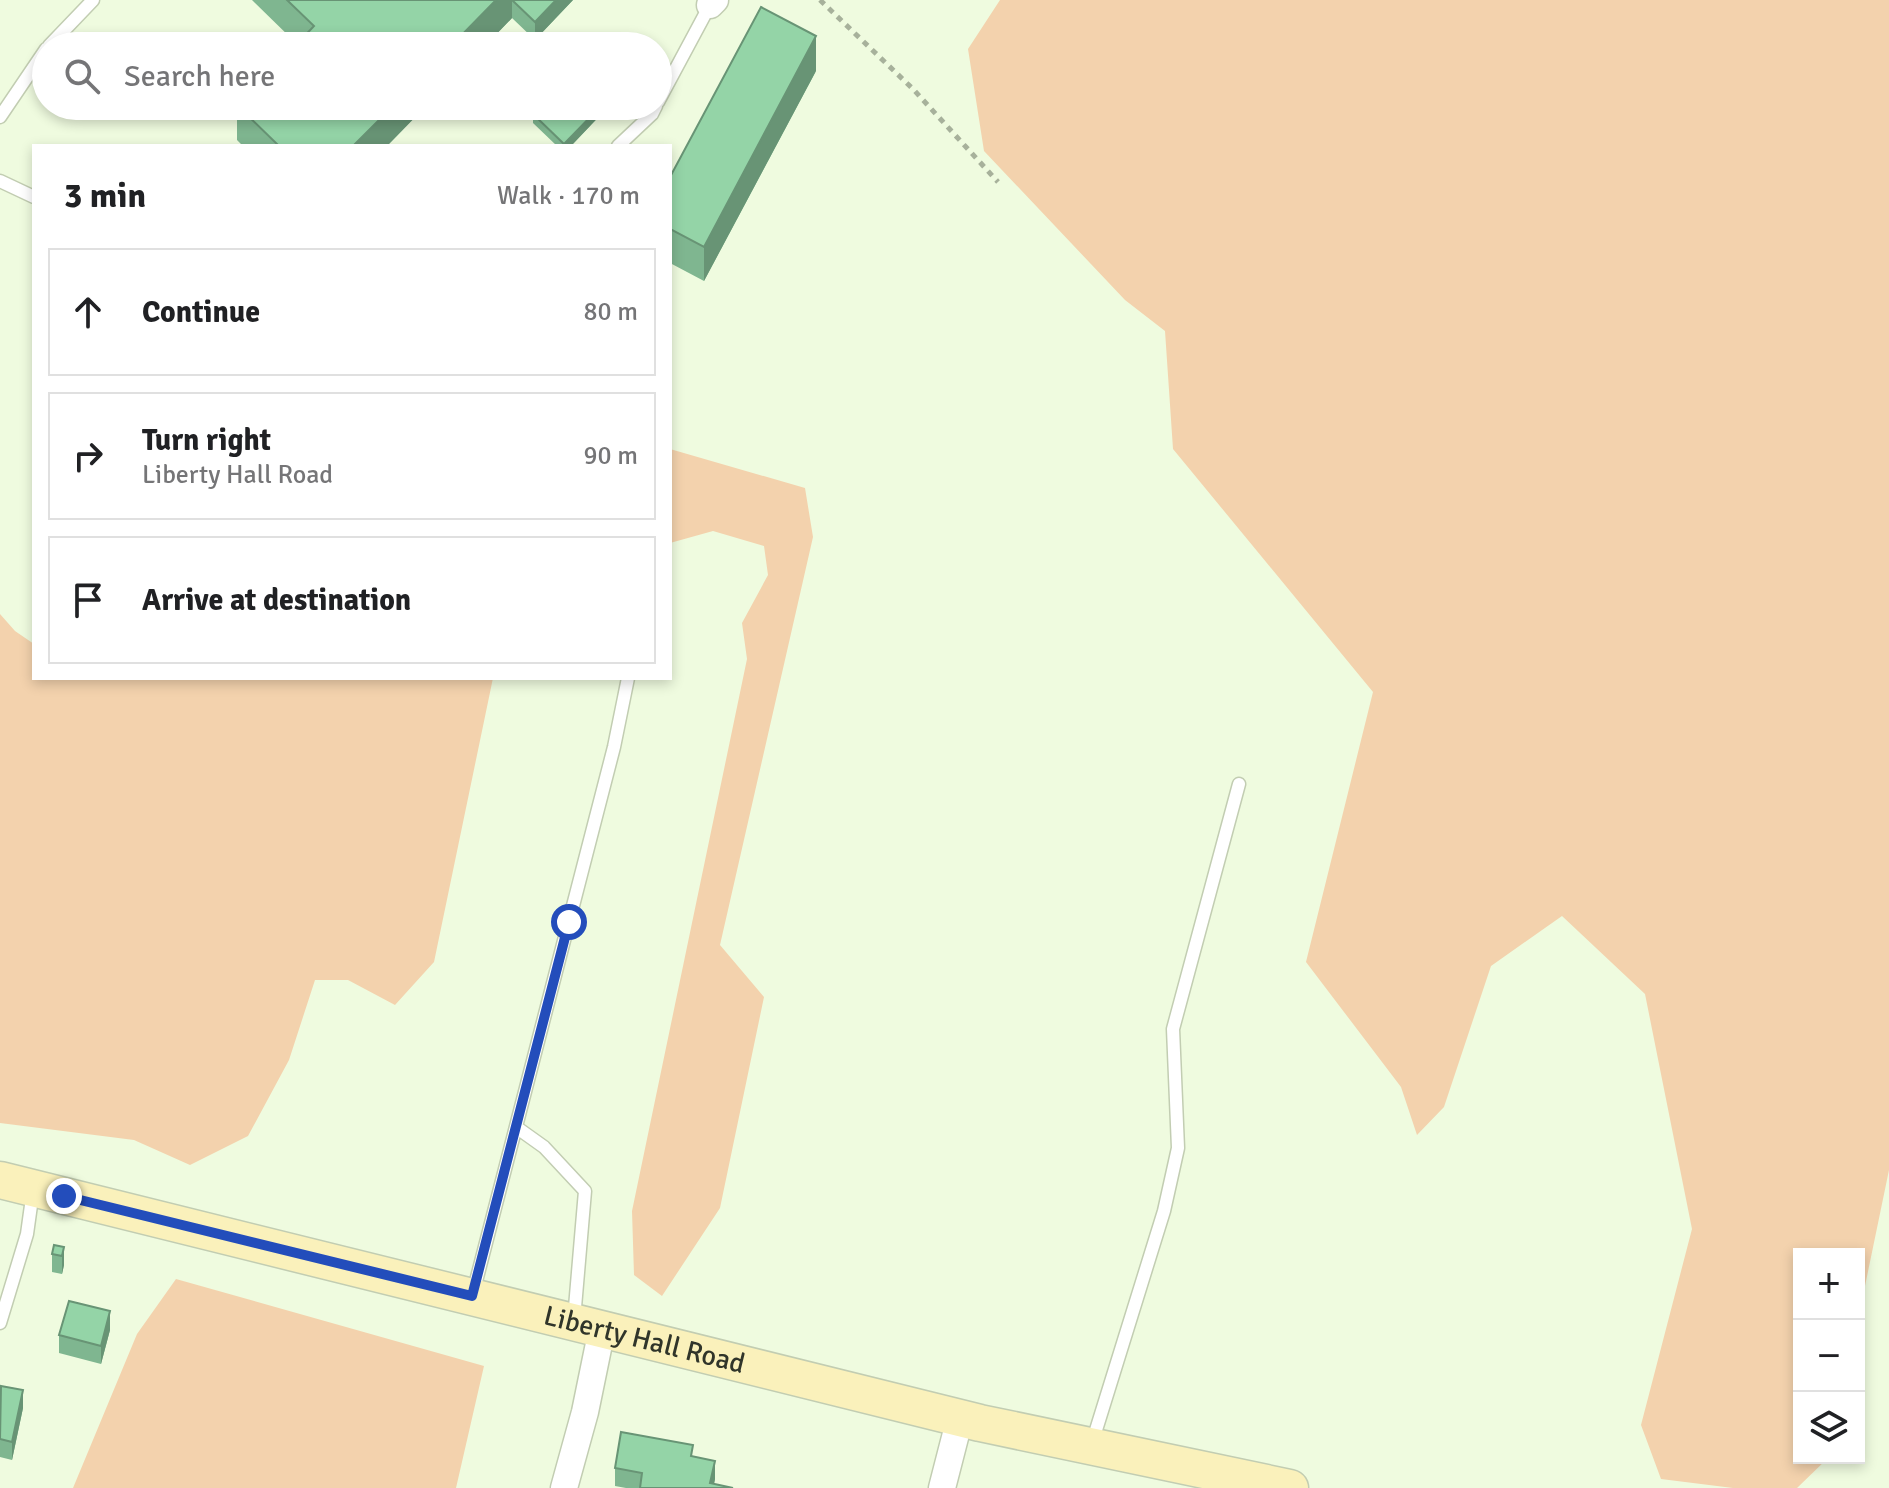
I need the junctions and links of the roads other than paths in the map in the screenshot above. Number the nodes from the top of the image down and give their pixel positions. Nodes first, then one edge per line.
1 (93, 0) edge
2 (713, 2) edge
3 (62, 32) edge
4 (32, 68) edge
5 (672, 77) edge
6 (2, 109) edge
7 (646, 120) edge
8 (620, 144) edge
9 (0, 181) edge
10 (32, 196) edge
11 (628, 680) edge
12 (1239, 784) dead end
13 (516, 1127) junction
14 (17, 1184) edge
15 (472, 1296) junction
16 (0, 1323) edge
17 (588, 1325) junction
18 (960, 1418) junction
19 (1091, 1446) junction
20 (564, 1488) edge
21 (942, 1488) edge
22 (1290, 1488) edge

1 - 3 lane
2 - 5 lane
4 - 6 lane
7 - 8 lane
9 - 10 lane
11 - 13 lane
12 - 19 lane
13 - 15 lane
13 - 17 lane
14 - 15 main road, Liberty Hall Road
14 - 16 lane
15 - 17 main road, Liberty Hall Road
17 - 18 main road, Liberty Hall Road
17 - 20 street
18 - 19 main road, Liberty Hall Road
18 - 21 street
19 - 22 main road, Liberty Hall Road

